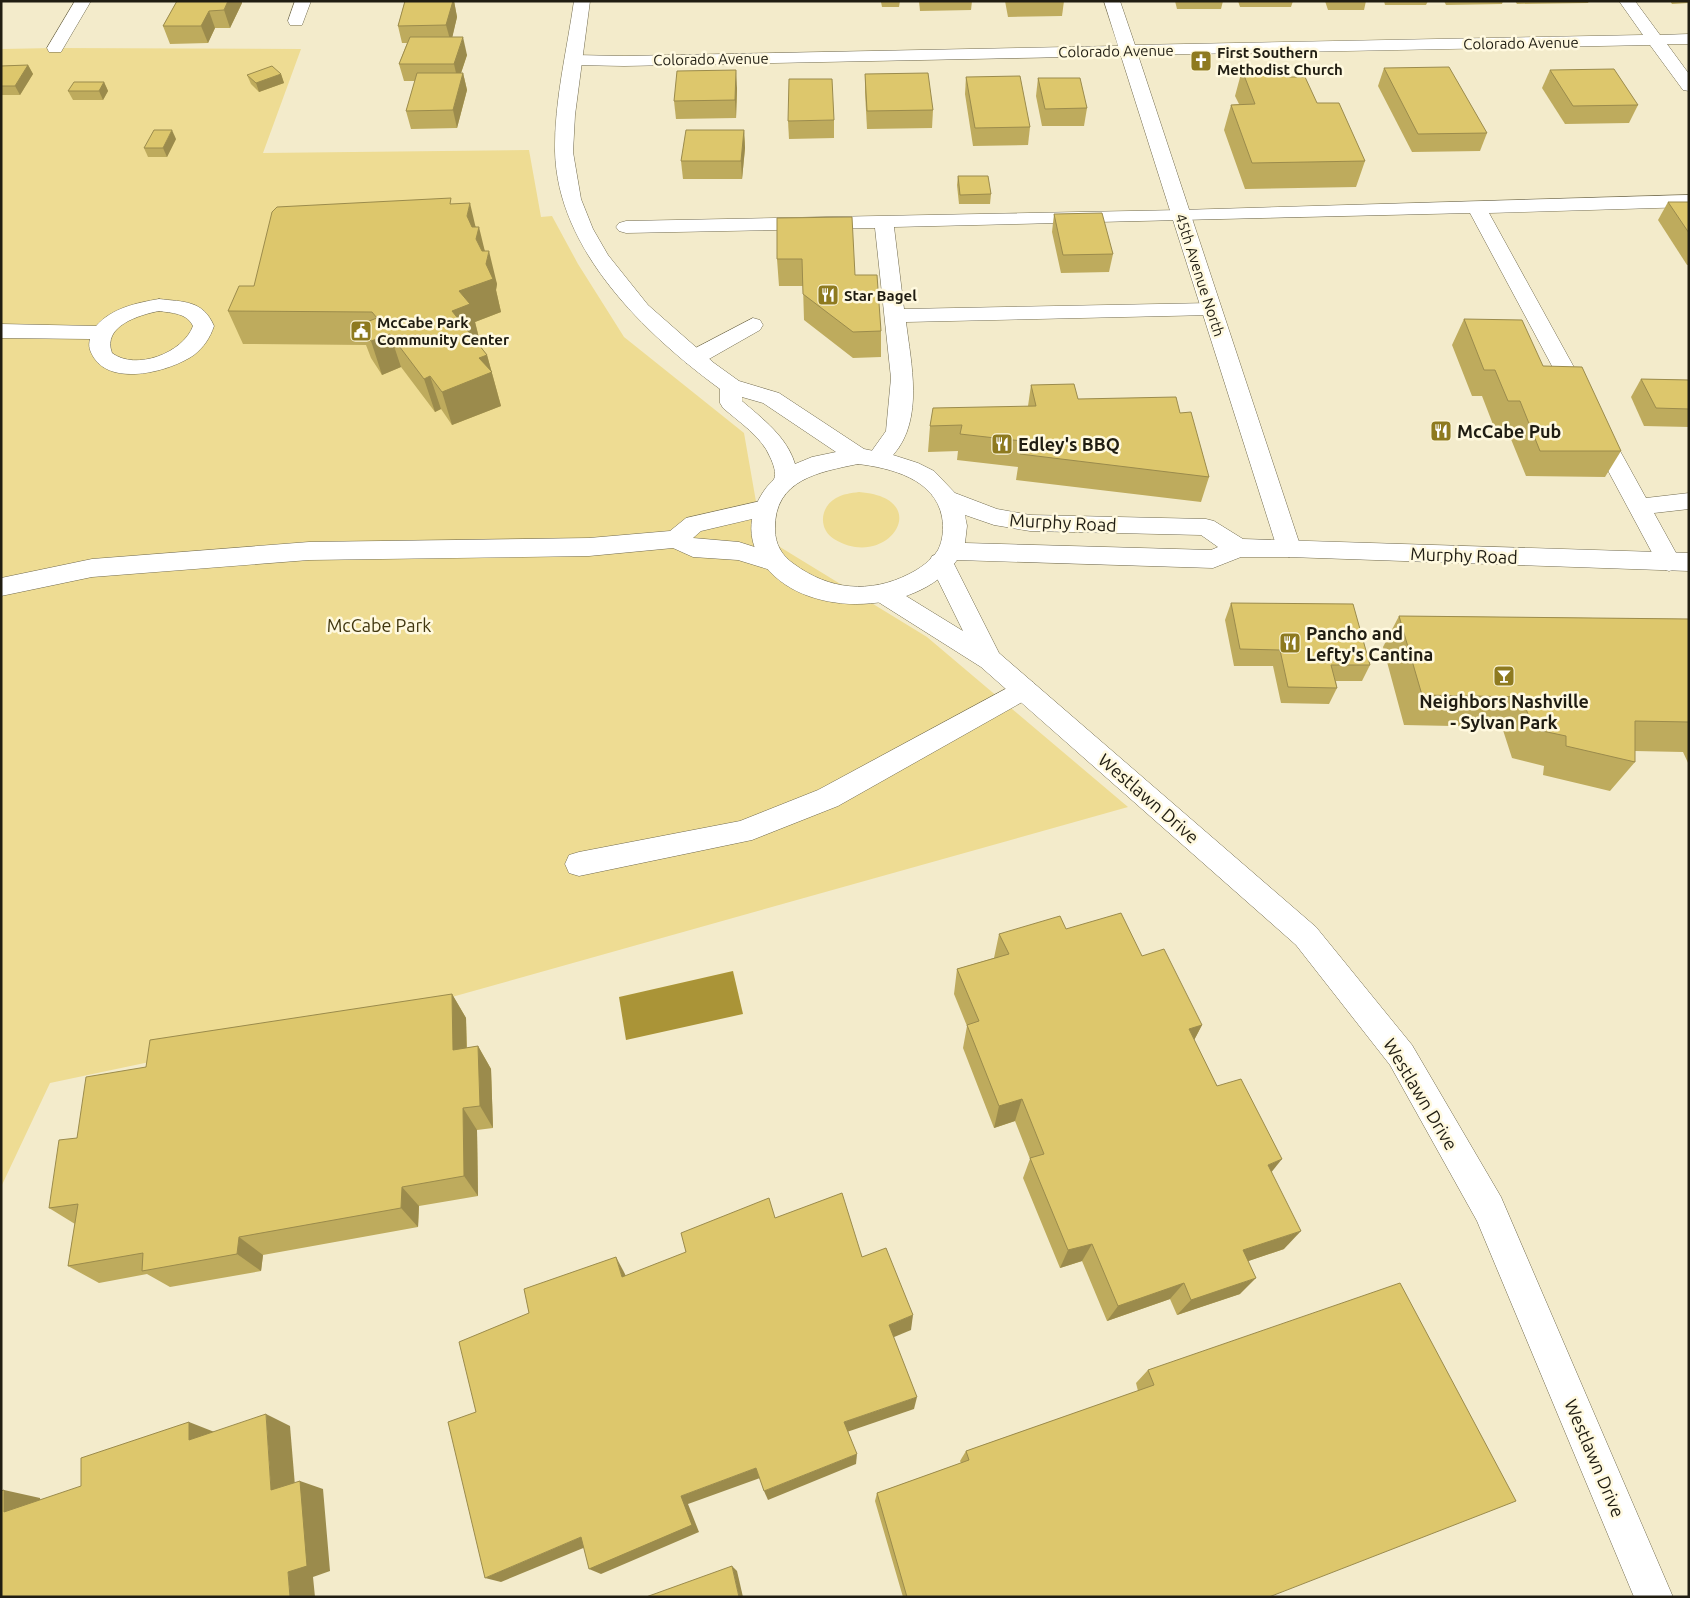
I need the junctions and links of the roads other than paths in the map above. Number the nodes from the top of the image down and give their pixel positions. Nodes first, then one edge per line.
1 (83, 1) edge
2 (303, 1) edge
3 (582, 1) edge
4 (1112, 1) edge
5 (1627, 1) edge
6 (296, 22) dead end
7 (1689, 39) edge
8 (1656, 40) junction
9 (55, 48) dead end
10 (1127, 51) junction
11 (574, 60) junction
12 (1689, 86) edge
13 (1689, 201) edge
14 (1476, 207) junction
15 (1181, 216) junction
16 (884, 222) junction
17 (626, 227) dead end
18 (1211, 309) junction
19 (896, 316) junction
20 (753, 325) dead end
21 (1, 331) edge
22 (102, 333) junction
23 (694, 358) junction
24 (731, 386) junction
25 (868, 458) junction
26 (786, 482) junction
27 (946, 498) junction
28 (1689, 501) edge
29 (1639, 507) junction
30 (765, 508) junction
31 (676, 539) junction
32 (1238, 548) junction
33 (1289, 548) junction
34 (946, 557) junction
35 (1679, 562) edge
36 (777, 563) junction
37 (1, 587) edge
38 (884, 594) junction
39 (990, 660) junction
40 (1024, 689) junction
41 (579, 864) dead end
42 (1654, 1597) edge

1 - 9 street
2 - 6 street
3 - 11 street
4 - 10 street, 45th Avenue North
5 - 8 street
7 - 8 street, Colorado Avenue
8 - 10 street, Colorado Avenue
8 - 12 street
10 - 11 street, Colorado Avenue
10 - 15 street, 45th Avenue North
11 - 23 street
13 - 14 street
14 - 15 street
14 - 29 street
15 - 16 street
15 - 18 street, 45th Avenue North
16 - 17 street
16 - 19 street
18 - 19 street
18 - 33 street, 45th Avenue North
19 - 25 street
20 - 23 street
21 - 22 street
22 - 22 street
23 - 24 street
24 - 25 street
24 - 26 street
25 - 26 street
25 - 27 street
26 - 30 street
27 - 32 street, Murphy Road
27 - 34 street
28 - 29 street
29 - 35 street
30 - 31 street
30 - 36 street
31 - 36 street
31 - 37 street
32 - 33 street, Murphy Road
32 - 34 street, Murphy Road
33 - 35 street, Murphy Road
34 - 38 street
34 - 39 street, Westlawn Drive
36 - 38 street
38 - 39 street, Westlawn Drive
39 - 40 street, Westlawn Drive
40 - 41 street
40 - 42 street, Westlawn Drive

